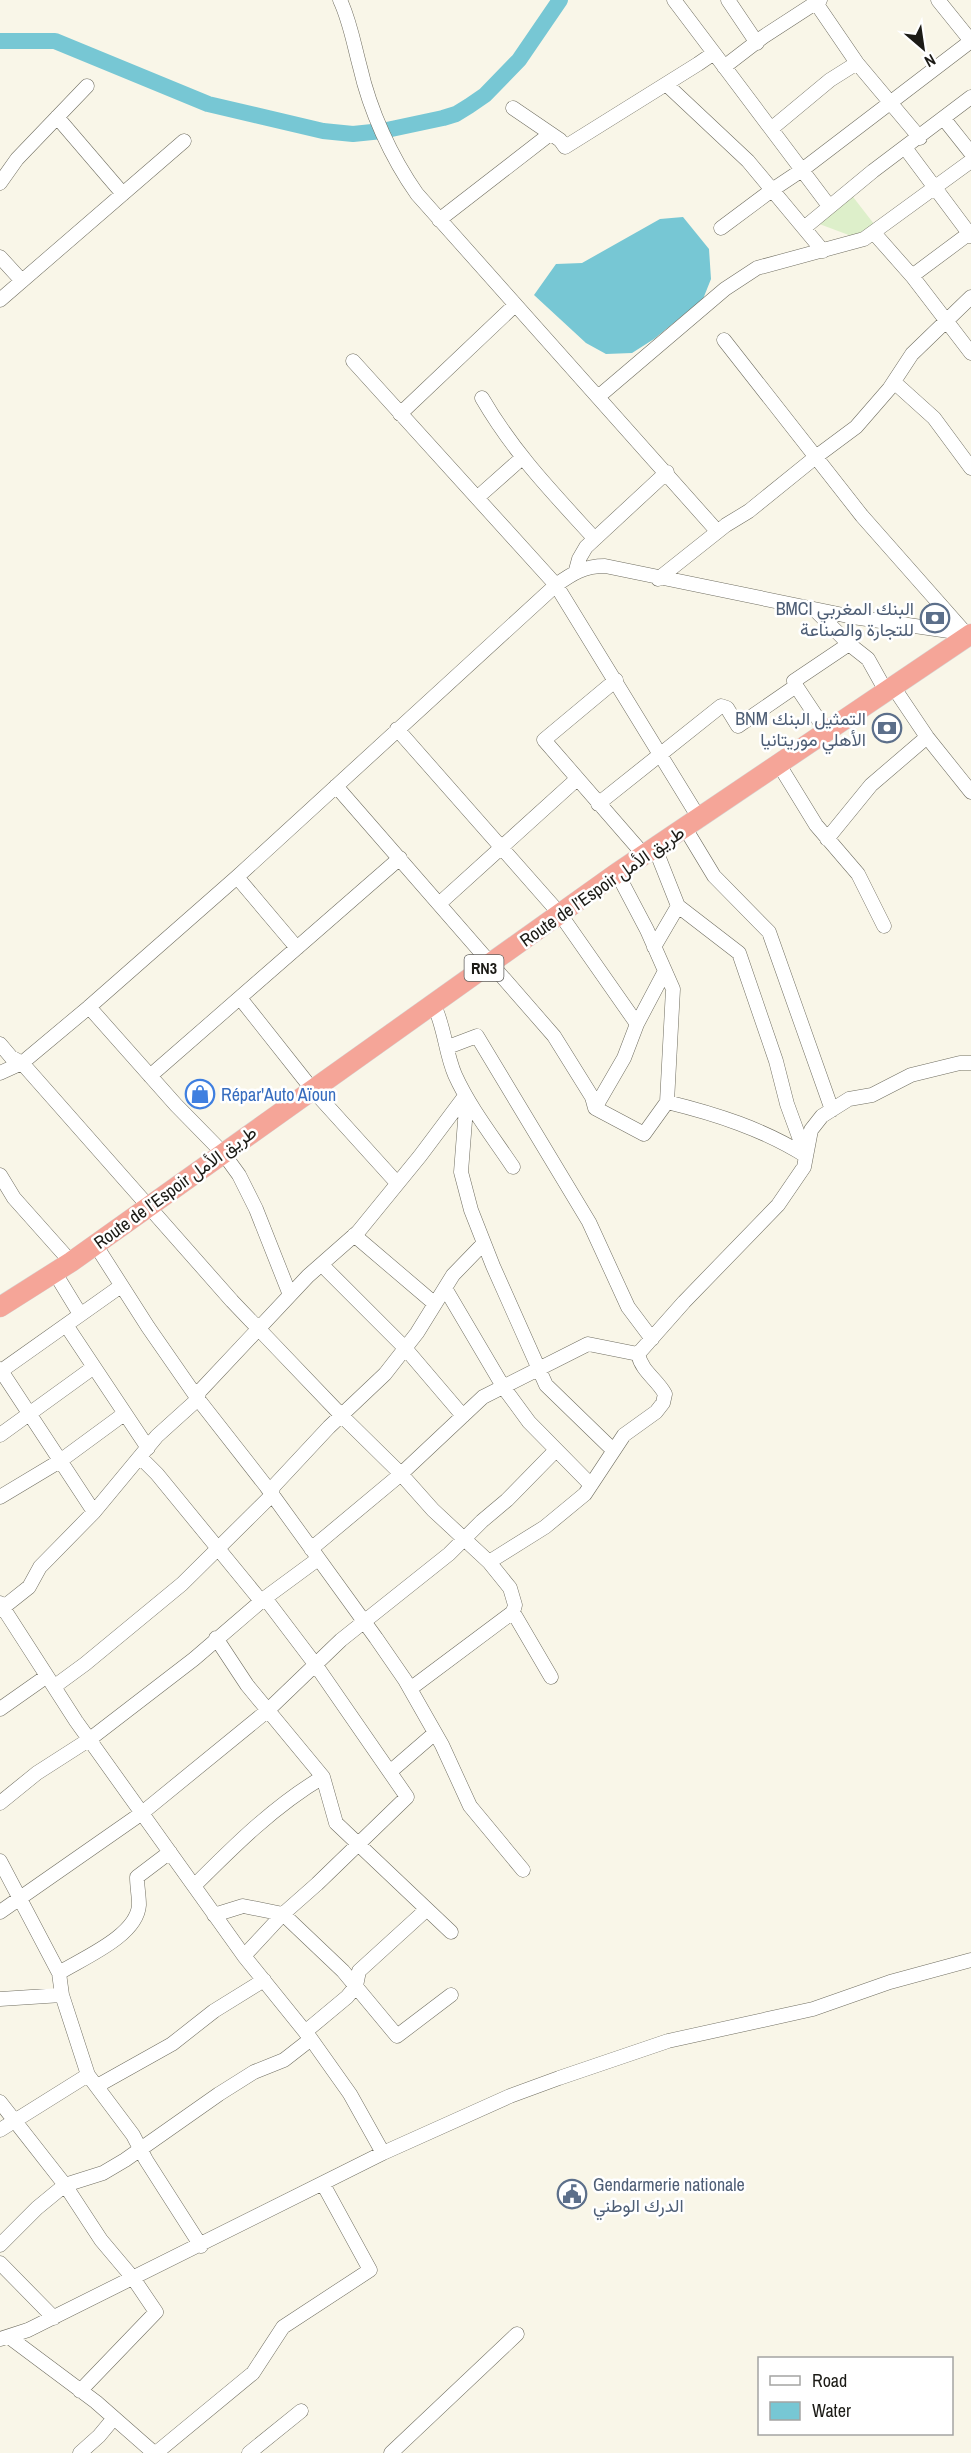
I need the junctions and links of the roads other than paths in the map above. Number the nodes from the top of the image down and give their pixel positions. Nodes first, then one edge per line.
1 (340, 0) edge
2 (674, 0) edge
3 (728, 0) edge
4 (938, 0) edge
5 (818, 2) edge
6 (971, 41) edge
7 (757, 44) junction
8 (714, 53) junction
9 (856, 63) junction
10 (724, 67) junction
11 (666, 84) junction
12 (87, 86) dead end
13 (971, 98) edge
14 (890, 102) junction
15 (513, 108) dead end
16 (57, 117) junction
17 (944, 119) junction
18 (771, 129) junction
19 (550, 134) junction
20 (920, 138) junction
21 (184, 141) dead end
22 (906, 149) junction
23 (971, 153) edge
24 (971, 161) edge
25 (802, 170) junction
26 (0, 183) edge
27 (935, 188) junction
28 (772, 189) junction
29 (123, 194) junction
30 (829, 206) junction
31 (439, 220) junction
32 (721, 228) dead end
33 (804, 228) junction
34 (874, 233) junction
35 (970, 234) edge
36 (823, 251) junction
37 (0, 257) edge
38 (912, 276) junction
39 (22, 281) junction
40 (971, 297) edge
41 (0, 300) edge
42 (514, 305) junction
43 (945, 322) junction
44 (724, 340) dead end
45 (971, 353) edge
46 (353, 361) dead end
47 (894, 382) junction
48 (598, 397) junction
49 (482, 398) dead end
50 (400, 414) junction
51 (817, 456) junction
52 (522, 458) junction
53 (971, 468) edge
54 (667, 472) junction
55 (478, 497) junction
56 (717, 531) junction
57 (594, 538) junction
58 (576, 570) junction
59 (658, 579) junction
60 (556, 585) junction
61 (815, 610) junction
62 (969, 636) edge
63 (849, 644) junction
64 (616, 680) junction
65 (796, 686) junction
66 (891, 690) junction
67 (397, 729) junction
68 (829, 731) junction
69 (927, 737) junction
70 (660, 753) junction
71 (778, 763) junction
72 (577, 778) junction
73 (336, 786) junction
74 (971, 792) edge
75 (598, 804) junction
76 (692, 823) junction
77 (827, 839) junction
78 (502, 847) junction
79 (650, 852) junction
80 (400, 858) junction
81 (617, 873) junction
82 (237, 877) junction
83 (440, 903) junction
84 (678, 906) junction
85 (560, 914) junction
86 (884, 926) dead end
87 (654, 946) junction
88 (297, 948) junction
89 (490, 963) junction
90 (665, 971) junction
91 (240, 998) junction
92 (433, 1004) junction
93 (89, 1007) junction
94 (637, 1024) junction
95 (0, 1044) edge
96 (448, 1047) junction
97 (22, 1063) junction
98 (971, 1063) edge
99 (0, 1073) edge
100 (150, 1076) junction
101 (312, 1089) junction
102 (465, 1095) junction
103 (667, 1102) junction
104 (595, 1108) junction
105 (832, 1110) junction
106 (223, 1153) junction
107 (806, 1156) junction
108 (513, 1167) dead end
109 (0, 1175) edge
110 (397, 1183) junction
111 (149, 1205) junction
112 (354, 1235) junction
113 (484, 1243) junction
114 (95, 1244) junction
115 (322, 1265) junction
116 (63, 1267) junction
117 (121, 1286) junction
118 (445, 1288) junction
119 (290, 1295) junction
120 (2, 1299) edge
121 (435, 1305) junction
122 (80, 1314) junction
123 (66, 1325) junction
124 (258, 1329) junction
125 (652, 1339) junction
126 (405, 1348) junction
127 (638, 1354) junction
128 (94, 1367) junction
129 (1, 1370) edge
130 (538, 1371) junction
131 (12, 1389) junction
132 (504, 1389) junction
133 (0, 1398) edge
134 (198, 1399) junction
135 (28, 1414) junction
136 (124, 1414) junction
137 (342, 1416) junction
138 (463, 1416) junction
139 (0, 1435) edge
140 (556, 1450) junction
141 (613, 1450) junction
142 (144, 1453) junction
143 (60, 1461) junction
144 (401, 1474) junction
145 (591, 1485) junction
146 (272, 1495) junction
147 (0, 1497) edge
148 (94, 1512) junction
149 (464, 1538) junction
150 (218, 1549) junction
151 (315, 1554) junction
152 (489, 1562) junction
153 (263, 1600) junction
154 (1, 1607) edge
155 (513, 1612) junction
156 (365, 1623) junction
157 (216, 1638) junction
158 (315, 1665) junction
159 (551, 1677) dead end
160 (51, 1681) junction
161 (410, 1689) junction
162 (0, 1709) edge
163 (267, 1711) junction
164 (435, 1733) junction
165 (90, 1739) junction
166 (391, 1771) junction
167 (323, 1777) junction
168 (0, 1803) edge
169 (142, 1813) junction
170 (357, 1846) junction
171 (170, 1852) junction
172 (0, 1861) edge
173 (523, 1869) dead end
174 (194, 1886) junction
175 (18, 1898) junction
176 (426, 1911) junction
177 (0, 1912) edge
178 (283, 1914) junction
179 (214, 1915) junction
180 (451, 1932) dead end
181 (244, 1956) junction
182 (971, 1960) edge
183 (59, 1973) junction
184 (264, 1980) junction
185 (0, 1985) edge
186 (356, 1986) junction
187 (62, 1995) junction
188 (451, 1995) dead end
189 (3, 1998) edge
190 (308, 2035) junction
191 (92, 2080) junction
192 (0, 2102) edge
193 (15, 2121) junction
194 (0, 2130) edge
195 (140, 2149) junction
196 (383, 2153) junction
197 (323, 2184) junction
198 (65, 2185) junction
199 (0, 2245) edge
200 (201, 2246) junction
201 (0, 2263) edge
202 (133, 2278) junction
203 (54, 2318) junction
204 (517, 2334) dead end
205 (5, 2338) edge
206 (80, 2391) junction
207 (301, 2411) dead end
208 (114, 2418) junction
209 (80, 2453) edge
210 (155, 2453) edge
211 (249, 2453) edge
212 (391, 2453) edge

1 - 31 street
2 - 8 street
3 - 7 street
4 - 6 street
5 - 7 street
5 - 9 street
6 - 14 street
7 - 10 street
8 - 10 street
8 - 11 street
9 - 14 street
9 - 18 street
10 - 18 street
11 - 19 street
11 - 28 street
12 - 16 street
13 - 17 street
14 - 20 street
14 - 25 street
15 - 19 street
16 - 26 street
16 - 29 street
17 - 20 street
17 - 23 street
18 - 25 street
19 - 31 street
20 - 22 street
21 - 29 street
22 - 27 street
22 - 30 street
24 - 27 street
25 - 28 street
25 - 30 street
27 - 34 street
27 - 35 street
28 - 32 street
28 - 33 street
29 - 39 street
30 - 33 street
31 - 42 street
33 - 36 street
34 - 36 street
34 - 38 street
35 - 38 street
36 - 48 street
37 - 39 street
38 - 43 street
39 - 41 street
40 - 43 street
42 - 48 street
42 - 50 street
43 - 45 street
43 - 47 street
44 - 51 street
46 - 50 street
47 - 51 street
47 - 53 street
48 - 54 street
49 - 52 street
50 - 55 street
51 - 56 street
51 - 62 street
52 - 55 street
52 - 57 street
54 - 56 street
54 - 57 street
55 - 60 street
56 - 59 street
57 - 58 street
58 - 59 street
58 - 60 street
59 - 61 street
60 - 64 street
60 - 67 street
61 - 62 street
61 - 63 street
62 - 66 highway, Route de l’Espoir طريق الأمل / RN3
63 - 65 street
63 - 66 street
64 - 70 street
64 - 72 street
65 - 68 street
65 - 70 street
66 - 68 highway, Route de l’Espoir طريق الأمل / RN3
66 - 69 street
67 - 73 street
67 - 78 street
68 - 71 highway, Route de l’Espoir طريق الأمل / RN3
69 - 74 street
69 - 77 street
70 - 75 street
70 - 76 street
71 - 76 highway, Route de l’Espoir طريق الأمل / RN3
71 - 77 street
72 - 75 street
72 - 78 street
73 - 80 street
73 - 82 street
75 - 79 street
76 - 79 highway, Route de l’Espoir طريق الأمل / RN3
76 - 105 street
77 - 86 street
78 - 83 street
78 - 85 street
79 - 81 highway, Route de l’Espoir طريق الأمل / RN3
79 - 84 street
80 - 83 street
80 - 88 street
81 - 85 highway, Route de l’Espoir طريق الأمل / RN3
81 - 87 street
82 - 88 street
82 - 93 street
83 - 89 street
84 - 87 street
84 - 107 street
85 - 89 highway, Route de l’Espoir طريق الأمل / RN3
85 - 94 street
87 - 90 street
88 - 91 street
89 - 92 highway, Route de l’Espoir طريق الأمل / RN3
89 - 104 street
90 - 94 street
90 - 103 street
91 - 100 street
91 - 101 street
92 - 96 street
92 - 101 highway, Route de l’Espoir طريق الأمل / RN3
93 - 97 street
93 - 100 street
94 - 104 street
95 - 97 street
96 - 102 street
96 - 125 street
97 - 99 street
97 - 111 street
98 - 105 street
100 - 106 street
101 - 106 highway, Route de l’Espoir طريق الأمل / RN3
101 - 110 street
102 - 108 street
102 - 110 street
102 - 113 street
103 - 104 street
103 - 107 street
105 - 107 street
106 - 111 highway, Route de l’Espoir طريق الأمل / RN3
106 - 119 street
107 - 125 street
109 - 116 street
110 - 112 street
111 - 114 highway, Route de l’Espoir طريق الأمل / RN3
111 - 124 street
112 - 115 street
112 - 121 street
113 - 118 street
113 - 130 street
114 - 116 highway, Route de l’Espoir طريق الأمل / RN3
114 - 117 street
115 - 119 street
115 - 126 street
116 - 120 highway, Route de l’Espoir طريق الأمل / RN3
116 - 122 street
117 - 122 street
117 - 134 street
118 - 121 street
118 - 132 street
119 - 124 street
121 - 126 street
122 - 123 street
123 - 128 street
123 - 129 street
124 - 134 street
124 - 137 street
125 - 127 street
126 - 137 street
126 - 138 street
127 - 130 street
127 - 141 street
128 - 135 street
128 - 136 street
129 - 131 street
130 - 132 street
130 - 141 street
131 - 133 street
131 - 135 street
132 - 138 street
132 - 140 street
134 - 142 street
134 - 146 street
135 - 139 street
135 - 143 street
136 - 142 street
136 - 143 street
137 - 144 street
137 - 146 street
138 - 144 street
140 - 145 street
140 - 149 street
141 - 145 street
142 - 148 street
142 - 150 street
143 - 147 street
143 - 148 street
144 - 149 street
144 - 151 street
145 - 152 street
146 - 150 street
146 - 151 street
148 - 154 street
149 - 152 street
149 - 156 street
150 - 153 street
150 - 160 street
151 - 153 street
151 - 156 street
152 - 155 street
153 - 157 street
153 - 158 street
154 - 160 street
155 - 159 street
155 - 161 street
156 - 158 street
156 - 161 street
157 - 163 street
157 - 165 street
158 - 163 street
158 - 166 street
160 - 162 street
160 - 165 street
161 - 164 street
163 - 167 street
163 - 169 street
164 - 166 street
164 - 173 street
165 - 168 street
165 - 169 street
166 - 170 street
167 - 170 street
167 - 174 street
169 - 171 street
169 - 175 street
170 - 176 street
170 - 178 street
171 - 174 street
171 - 183 street
172 - 175 street
174 - 179 street
175 - 177 street
175 - 183 street
176 - 180 street
176 - 186 street
178 - 179 street
178 - 181 street
178 - 186 street
179 - 181 street
181 - 184 street
182 - 196 street
183 - 187 street
184 - 190 street
184 - 191 street
185 - 189 street
186 - 188 street
186 - 190 street
187 - 189 street
187 - 191 street
190 - 195 street
190 - 196 street
191 - 193 street
191 - 195 street
192 - 193 street
193 - 194 street
193 - 198 street
195 - 198 street
195 - 200 street
196 - 197 street
197 - 200 street
197 - 210 street
198 - 199 street
198 - 202 street
200 - 202 street
201 - 203 street
202 - 203 street
202 - 206 street
203 - 205 street
204 - 212 street
205 - 206 street
206 - 208 street
207 - 211 street
208 - 209 street
208 - 210 street

